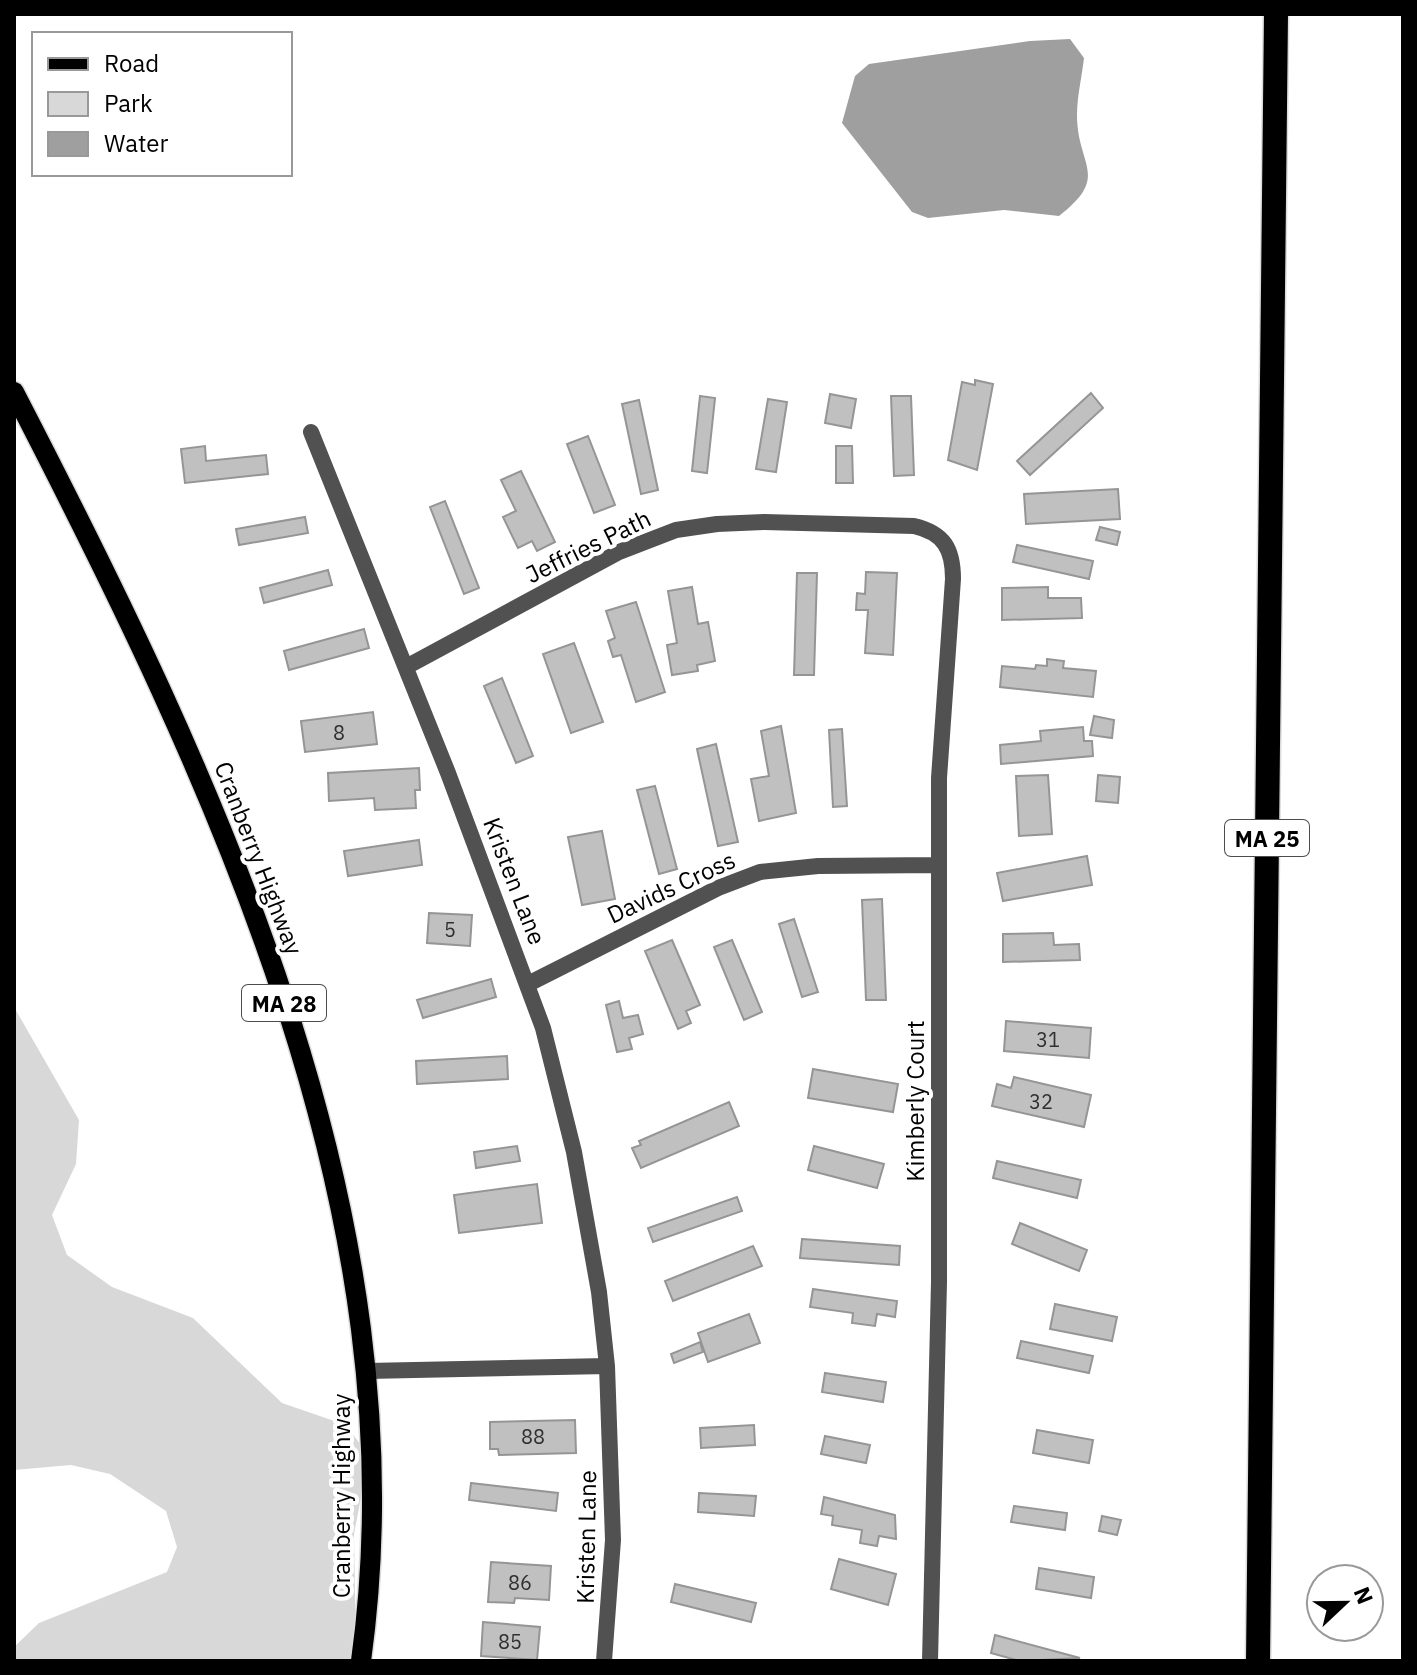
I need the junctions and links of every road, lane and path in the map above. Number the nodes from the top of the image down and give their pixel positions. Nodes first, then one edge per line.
1 (1276, 14) edge
2 (14, 392) edge
3 (311, 432) dead end
4 (946, 542) joint
5 (406, 667) junction
6 (938, 865) junction
7 (528, 984) junction
8 (607, 1366) junction
9 (367, 1371) junction
10 (361, 1661) edge
11 (604, 1661) edge
12 (930, 1661) edge
13 (1258, 1661) edge

1 - 13 highway, MA 25
2 - 9 main road, Cranberry Highway / MA 28
3 - 5 street, Kristen Lane
4 - 5 street, Jeffries Path
4 - 6 street, Kimberly Court
5 - 7 street, Kristen Lane
6 - 7 street, Davids Cross
6 - 12 street, Kimberly Court
7 - 8 street, Kristen Lane
8 - 9 street
8 - 11 street, Kristen Lane
9 - 10 main road, Cranberry Highway / MA 28

